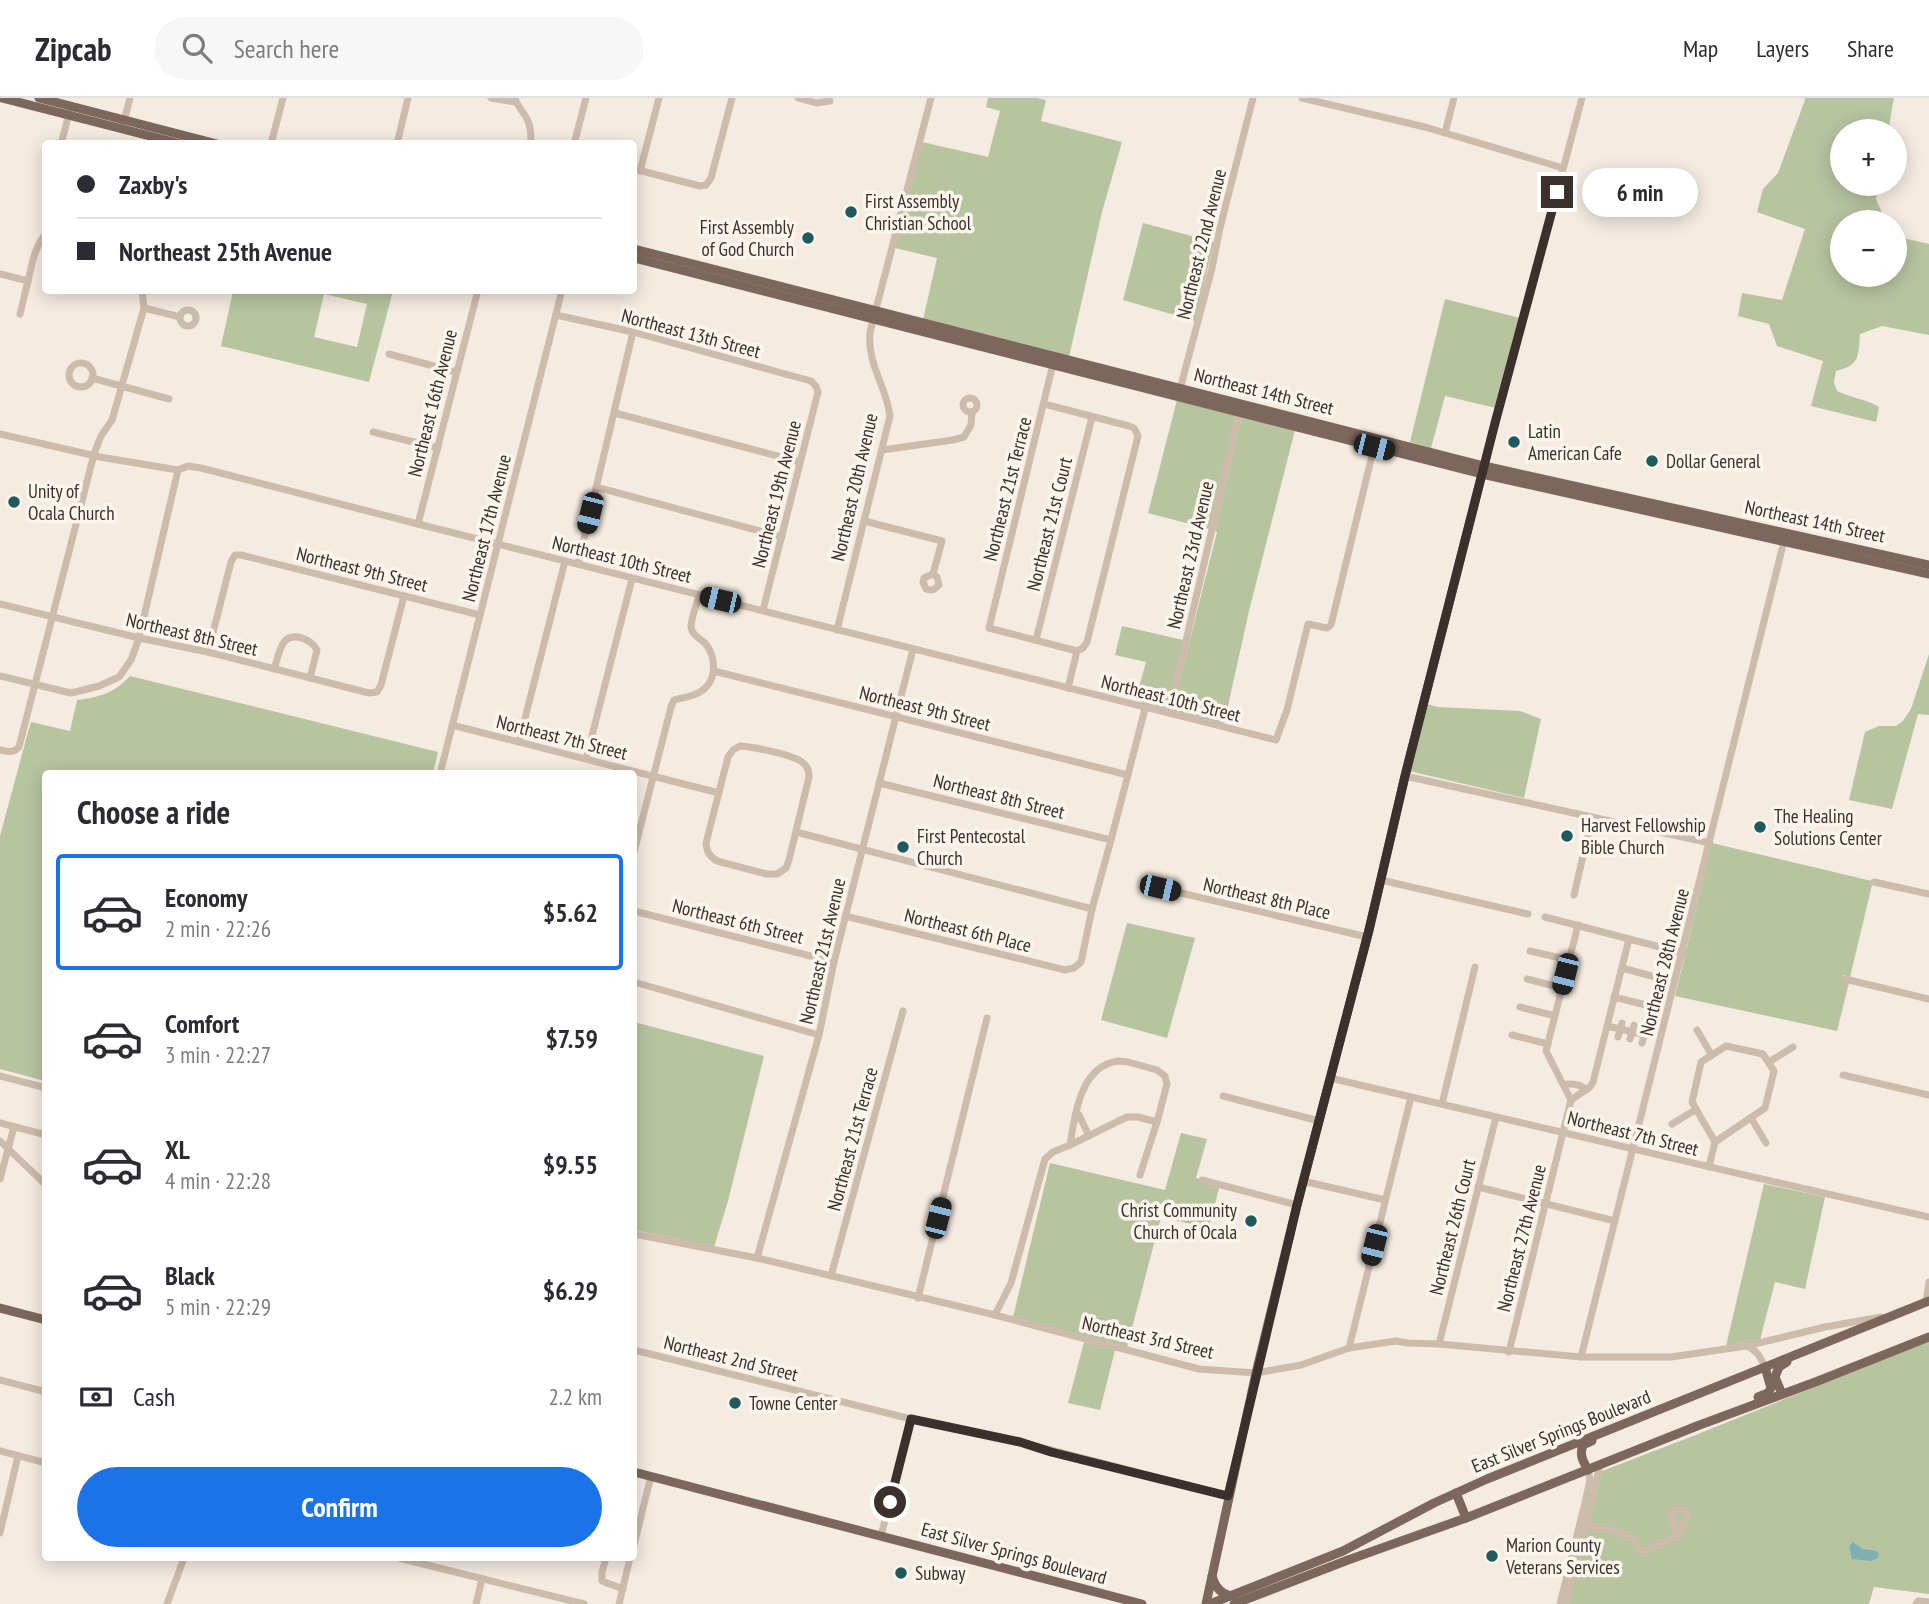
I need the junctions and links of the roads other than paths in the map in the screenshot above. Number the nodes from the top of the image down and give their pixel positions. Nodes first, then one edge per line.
1 (2, 98) edge
2 (39, 98) edge
3 (130, 98) edge
4 (283, 98) edge
5 (408, 98) edge
6 (491, 98) edge
7 (586, 98) edge
8 (659, 98) edge
9 (732, 98) edge
10 (798, 98) edge
11 (931, 98) edge
12 (1253, 98) edge
13 (1302, 98) edge
14 (1454, 98) edge
15 (1581, 98) edge
16 (514, 99) edge
17 (830, 101) dead end
18 (70, 111) junction
19 (124, 124) junction
20 (1445, 133) junction
21 (167, 138) edge
22 (62, 140) edge
23 (272, 140) edge
24 (398, 140) edge
25 (531, 140) edge
26 (575, 140) edge
27 (1563, 168) junction
28 (637, 170) edge
29 (42, 238) edge
30 (637, 250) edge
31 (637, 259) edge
32 (0, 274) edge
33 (28, 281) junction
34 (142, 294) edge
35 (477, 294) edge
36 (561, 294) edge
37 (144, 308) junction
38 (20, 314) dead end
39 (556, 315) junction
40 (874, 315) junction
41 (180, 317) dead end
42 (634, 332) junction
43 (389, 354) dead end
44 (1054, 361) junction
45 (456, 372) junction
46 (92, 378) dead end
47 (816, 386) joint
48 (122, 387) junction
49 (1179, 393) junction
50 (169, 399) dead end
51 (1044, 404) junction
52 (1241, 408) junction
53 (972, 412) dead end
54 (615, 413) junction
55 (1092, 416) junction
56 (373, 432) dead end
57 (0, 434) edge
58 (1376, 443) junction
59 (438, 448) junction
60 (882, 450) junction
61 (94, 454) junction
62 (800, 462) junction
63 (178, 470) junction
64 (1483, 470) junction
65 (596, 487) junction
66 (864, 522) junction
67 (418, 524) junction
68 (782, 537) junction
69 (1785, 537) junction
70 (498, 544) junction
71 (565, 561) junction
72 (578, 564) junction
73 (1929, 565) edge
74 (1929, 573) edge
75 (933, 574) dead end
76 (632, 579) junction
77 (699, 595) junction
78 (404, 596) junction
79 (0, 604) edge
80 (763, 610) junction
81 (480, 615) junction
82 (51, 617) junction
83 (837, 629) junction
84 (139, 638) junction
85 (1036, 640) junction
86 (913, 649) junction
87 (1077, 651) junction
88 (208, 652) junction
89 (274, 669) junction
90 (714, 671) junction
91 (0, 676) edge
92 (310, 678) junction
93 (35, 685) junction
94 (1068, 688) junction
95 (1145, 709) junction
96 (1169, 713) junction
97 (896, 716) junction
98 (452, 725) junction
99 (519, 742) junction
100 (0, 750) edge
101 (586, 760) junction
102 (441, 770) edge
103 (625, 770) edge
104 (637, 773) edge
105 (1128, 775) junction
106 (1405, 776) junction
107 (653, 777) junction
108 (879, 783) junction
109 (719, 793) junction
110 (1592, 817) junction
111 (796, 832) junction
112 (637, 840) edge
113 (1111, 840) junction
114 (1710, 842) junction
115 (862, 850) junction
116 (1381, 880) junction
117 (1874, 883) dead end
118 (1160, 888) dead end
119 (1929, 894) edge
120 (1574, 895) dead end
121 (1092, 909) junction
122 (637, 912) edge
123 (1528, 914) dead end
124 (845, 916) junction
125 (1545, 917) dead end
126 (1578, 925) junction
127 (1367, 937) junction
128 (1629, 939) junction
129 (1530, 951) dead end
130 (1683, 953) junction
131 (1569, 960) junction
132 (834, 962) junction
133 (1475, 967) dead end
134 (1622, 968) junction
135 (1660, 978) dead end
136 (1527, 979) dead end
137 (1845, 979) dead end
138 (637, 983) edge
139 (1562, 988) junction
140 (1614, 997) junction
141 (1929, 999) edge
142 (1520, 1007) dead end
143 (1654, 1007) dead end
144 (903, 1011) dead end
145 (1555, 1016) junction
146 (987, 1018) dead end
147 (1607, 1026) junction
148 (1697, 1030) dead end
149 (819, 1035) junction
150 (1512, 1035) dead end
151 (1645, 1035) dead end
152 (1548, 1044) junction
153 (1793, 1047) dead end
154 (1711, 1055) junction
155 (1769, 1062) junction
156 (1843, 1075) dead end
157 (0, 1076) edge
158 (1330, 1078) junction
159 (1564, 1085) junction
160 (42, 1087) edge
161 (1586, 1090) junction
162 (1929, 1095) edge
163 (1223, 1096) dead end
164 (1412, 1097) junction
165 (1571, 1100) junction
166 (1442, 1104) junction
167 (1695, 1110) junction
168 (1076, 1113) junction
169 (1496, 1117) junction
170 (1751, 1118) junction
171 (1319, 1121) junction
172 (1157, 1122) junction
173 (0, 1123) edge
174 (1672, 1124) dead end
175 (13, 1127) junction
176 (1563, 1132) junction
177 (42, 1134) edge
178 (1089, 1136) junction
179 (0, 1141) edge
180 (1715, 1142) junction
181 (1766, 1143) dead end
182 (1070, 1145) junction
183 (9, 1149) junction
184 (1634, 1149) junction
185 (1709, 1167) junction
186 (1140, 1175) dead end
187 (0, 1179) edge
188 (1202, 1180) dead end
189 (42, 1181) edge
190 (1303, 1181) junction
191 (1478, 1187) junction
192 (1385, 1200) junction
193 (1546, 1203) junction
194 (1297, 1205) junction
195 (1929, 1217) edge
196 (1615, 1221) junction
197 (637, 1235) edge
198 (757, 1258) junction
199 (831, 1276) junction
200 (1929, 1283) edge
201 (918, 1298) junction
202 (1928, 1304) edge
203 (0, 1308) edge
204 (1895, 1314) junction
205 (995, 1315) junction
206 (42, 1319) edge
207 (1929, 1330) edge
208 (1929, 1336) edge
209 (1831, 1340) junction
210 (1439, 1344) junction
211 (1746, 1346) junction
212 (1349, 1348) junction
213 (637, 1351) edge
214 (1509, 1352) junction
215 (1581, 1357) junction
216 (1857, 1366) junction
217 (1765, 1367) junction
218 (1256, 1373) junction
219 (0, 1380) edge
220 (42, 1391) edge
221 (1782, 1394) junction
222 (1647, 1415) junction
223 (1717, 1418) junction
224 (911, 1419) junction
225 (0, 1451) edge
226 (18, 1456) junction
227 (42, 1462) edge
228 (1600, 1465) junction
229 (1588, 1470) junction
230 (637, 1473) edge
231 (651, 1476) junction
232 (1456, 1493) junction
233 (1228, 1496) junction
234 (1466, 1518) junction
235 (1584, 1523) junction
236 (0, 1533) edge
237 (637, 1533) edge
238 (881, 1536) junction
239 (1678, 1536) dead end
240 (183, 1561) edge
241 (411, 1561) edge
242 (605, 1561) edge
243 (630, 1561) edge
244 (1211, 1574) junction
245 (482, 1579) junction
246 (623, 1589) junction
247 (1234, 1600) edge
248 (1917, 1602) edge
249 (1929, 1602) edge
250 (167, 1604) edge
251 (476, 1604) edge
252 (584, 1604) edge
253 (619, 1604) edge
254 (1142, 1604) edge
255 (1208, 1604) edge
256 (1560, 1604) edge
257 (1566, 1604) edge

1 - 18 main road
2 - 18 main road
3 - 19 street
4 - 23 street
5 - 24 street
6 - 16 street
7 - 26 street
8 - 28 street
9 - 28 street
10 - 17 street
11 - 40 street
12 - 49 street, Northeast 22nd Avenue
13 - 20 street
14 - 20 street
15 - 27 street
16 - 25 street
18 - 19 main road
18 - 22 street
19 - 21 main road
20 - 27 street
27 - 64 street
29 - 33 street
30 - 40 main road, Northeast 14th Street
31 - 40 main road, Northeast 14th Street
32 - 33 street
33 - 38 street
34 - 37 street
35 - 45 street, Northeast 16th Avenue
36 - 39 street, Northeast 17th Avenue
37 - 41 street
37 - 48 street
39 - 42 street, Northeast 13th Street
39 - 70 street, Northeast 17th Avenue
40 - 44 main road, Northeast 14th Street
40 - 60 street, Northeast 20th Avenue
42 - 47 street, Northeast 13th Street
42 - 54 street
43 - 45 street
44 - 49 main road, Northeast 14th Street
44 - 51 street, Northeast 21st Terrace
45 - 59 street, Northeast 16th Avenue
46 - 48 street
47 - 62 street, Northeast 19th Avenue
48 - 50 street
48 - 61 street
49 - 52 main road, Northeast 14th Street
51 - 55 street
51 - 85 street, Northeast 21st Terrace
52 - 58 main road, Northeast 14th Street
52 - 96 street, Northeast 23rd Avenue
53 - 60 street
54 - 62 street
54 - 65 street
55 - 85 street, Northeast 21st Court
55 - 87 street
56 - 59 street
57 - 61 street, Northeast 10th Street
58 - 64 main road, Northeast 14th Street
58 - 96 street, Northeast 10th Street
59 - 67 street, Northeast 16th Avenue
60 - 66 street, Northeast 20th Avenue
61 - 63 street, Northeast 10th Street
61 - 82 street
62 - 68 street, Northeast 19th Avenue
63 - 67 street, Northeast 10th Street
63 - 84 street
64 - 69 main road, Northeast 14th Street
64 - 106 main road
65 - 68 street
65 - 72 street
66 - 75 street
66 - 83 street, Northeast 20th Avenue
67 - 70 street, Northeast 10th Street
68 - 80 street, Northeast 19th Avenue
69 - 73 main road, Northeast 14th Street
69 - 74 main road, Northeast 14th Street
69 - 114 street, Northeast 28th Avenue
70 - 71 street, Northeast 10th Street
70 - 81 street, Northeast 17th Avenue
71 - 72 street, Northeast 10th Street
71 - 99 street
72 - 76 street, Northeast 10th Street
76 - 77 street, Northeast 10th Street
76 - 101 street
77 - 80 street, Northeast 10th Street
77 - 90 street
78 - 81 street, Northeast 9th Street
78 - 88 street, Northeast 9th Street
78 - 92 street, Northeast 8th Street
79 - 82 street, Northeast 8th Street
80 - 83 street, Northeast 10th Street
81 - 98 street, Northeast 17th Avenue
82 - 84 street, Northeast 8th Street
82 - 93 street
83 - 86 street, Northeast 10th Street
84 - 88 street, Northeast 8th Street
84 - 93 street
85 - 87 street
86 - 94 street, Northeast 10th Street
86 - 97 street, Northeast 21st Avenue
87 - 94 street
88 - 89 street, Northeast 8th Street
89 - 92 street, Northeast 8th Street
89 - 92 street
90 - 97 street, Northeast 9th Street
90 - 107 street
91 - 93 street
93 - 100 street
94 - 95 street, Northeast 10th Street
95 - 96 street, Northeast 10th Street
95 - 105 street
97 - 105 street, Northeast 9th Street
97 - 108 street, Northeast 21st Avenue
98 - 99 street, Northeast 7th Street
98 - 102 street, Northeast 17th Avenue
99 - 101 street, Northeast 7th Street
101 - 103 street, Northeast 7th Street
104 - 107 street, Northeast 7th Street
105 - 113 street
106 - 110 street
106 - 116 main road
107 - 109 street, Northeast 7th Street
107 - 112 street
108 - 113 street, Northeast 8th Street
108 - 115 street, Northeast 21st Avenue
109 - 111 street
109 - 111 street
110 - 114 street
110 - 120 street
111 - 115 street
113 - 121 street
114 - 130 street, Northeast 28th Avenue
115 - 121 street
115 - 124 street, Northeast 21st Avenue
116 - 123 street
116 - 127 main road
117 - 119 street
118 - 127 street, Northeast 8th Place
121 - 124 street, Northeast 6th Place
122 - 132 street, Northeast 6th Street
124 - 132 street, Northeast 21st Avenue
125 - 126 street
126 - 128 street
126 - 131 street
127 - 158 main road
128 - 130 street
128 - 134 street
129 - 131 street
130 - 184 street, Northeast 28th Avenue
131 - 139 street
132 - 149 street, Northeast 21st Avenue
133 - 166 street
134 - 135 street
134 - 140 street
136 - 139 street
137 - 141 street
138 - 149 street
139 - 145 street
140 - 143 street
140 - 147 street
142 - 145 street
144 - 199 street, Northeast 21st Terrace
145 - 152 street
146 - 201 street
147 - 151 street
147 - 161 street
148 - 154 street
149 - 198 street, Northeast 21st Avenue
150 - 152 street
152 - 159 street
153 - 155 street
154 - 155 street
154 - 167 street
155 - 170 street
156 - 162 street
157 - 160 street
158 - 164 street, Northeast 7th Street
158 - 171 main road
159 - 161 street
159 - 165 street
161 - 165 street
163 - 171 street
164 - 166 street, Northeast 7th Street
164 - 192 street
165 - 176 street
166 - 169 street, Northeast 7th Street
167 - 174 street
167 - 180 street
168 - 172 street
168 - 178 street
168 - 182 street
169 - 176 street, Northeast 7th Street
169 - 191 street, Northeast 26th Court
170 - 180 street
170 - 181 street
171 - 190 main road
172 - 178 street
172 - 186 street
173 - 175 street
175 - 177 street
175 - 183 street
176 - 184 street, Northeast 7th Street
176 - 193 street, Northeast 27th Avenue
178 - 182 street
179 - 183 street
180 - 185 street
182 - 205 street
183 - 187 street
183 - 189 street
184 - 185 street, Northeast 7th Street
184 - 196 street, Northeast 28th Avenue
185 - 195 street, Northeast 7th Street
188 - 194 street
190 - 192 street
190 - 194 main road
191 - 193 street
191 - 210 street, Northeast 26th Court
192 - 212 street
193 - 196 street
193 - 214 street, Northeast 27th Avenue
194 - 218 main road
196 - 215 street, Northeast 28th Avenue
197 - 198 street, Northeast 3rd Street
198 - 199 street, Northeast 3rd Street
199 - 201 street, Northeast 3rd Street
200 - 202 street
201 - 205 street, Northeast 3rd Street
202 - 204 main road, East Silver Springs Boulevard
203 - 206 main road
204 - 209 main road, East Silver Springs Boulevard
204 - 211 street, Northeast 3rd Street
205 - 218 street, Northeast 3rd Street
207 - 216 main road
208 - 216 main road, East Silver Springs Boulevard
209 - 217 main road, East Silver Springs Boulevard
209 - 221 main road
210 - 212 street, Northeast 3rd Street
210 - 214 street, Northeast 3rd Street
211 - 215 street, Northeast 3rd Street
211 - 217 street
212 - 218 street, Northeast 3rd Street
213 - 224 street, Northeast 2nd Street
214 - 215 street, Northeast 3rd Street
216 - 221 main road, East Silver Springs Boulevard
217 - 222 main road, East Silver Springs Boulevard
217 - 223 main road
218 - 233 main road
219 - 220 street
221 - 223 main road, East Silver Springs Boulevard
222 - 229 main road
222 - 232 main road, East Silver Springs Boulevard
223 - 228 main road, East Silver Springs Boulevard
224 - 233 street, Northeast 2nd Street
224 - 238 street
225 - 226 street
226 - 227 street
226 - 236 street
228 - 229 main road, East Silver Springs Boulevard
228 - 235 street
229 - 234 main road, East Silver Springs Boulevard
229 - 235 street
230 - 231 main road, East Silver Springs Boulevard
231 - 237 street
231 - 238 main road, East Silver Springs Boulevard
232 - 234 main road
232 - 247 main road, East Silver Springs Boulevard
233 - 244 main road
234 - 247 main road, East Silver Springs Boulevard
235 - 239 street
235 - 256 street
235 - 257 street
238 - 254 main road, East Silver Springs Boulevard
240 - 250 street
241 - 245 street
242 - 246 street
243 - 246 street
244 - 247 main road
244 - 255 main road
245 - 251 street
245 - 252 street
246 - 253 street
247 - 255 main road, East Silver Springs Boulevard
248 - 249 street

